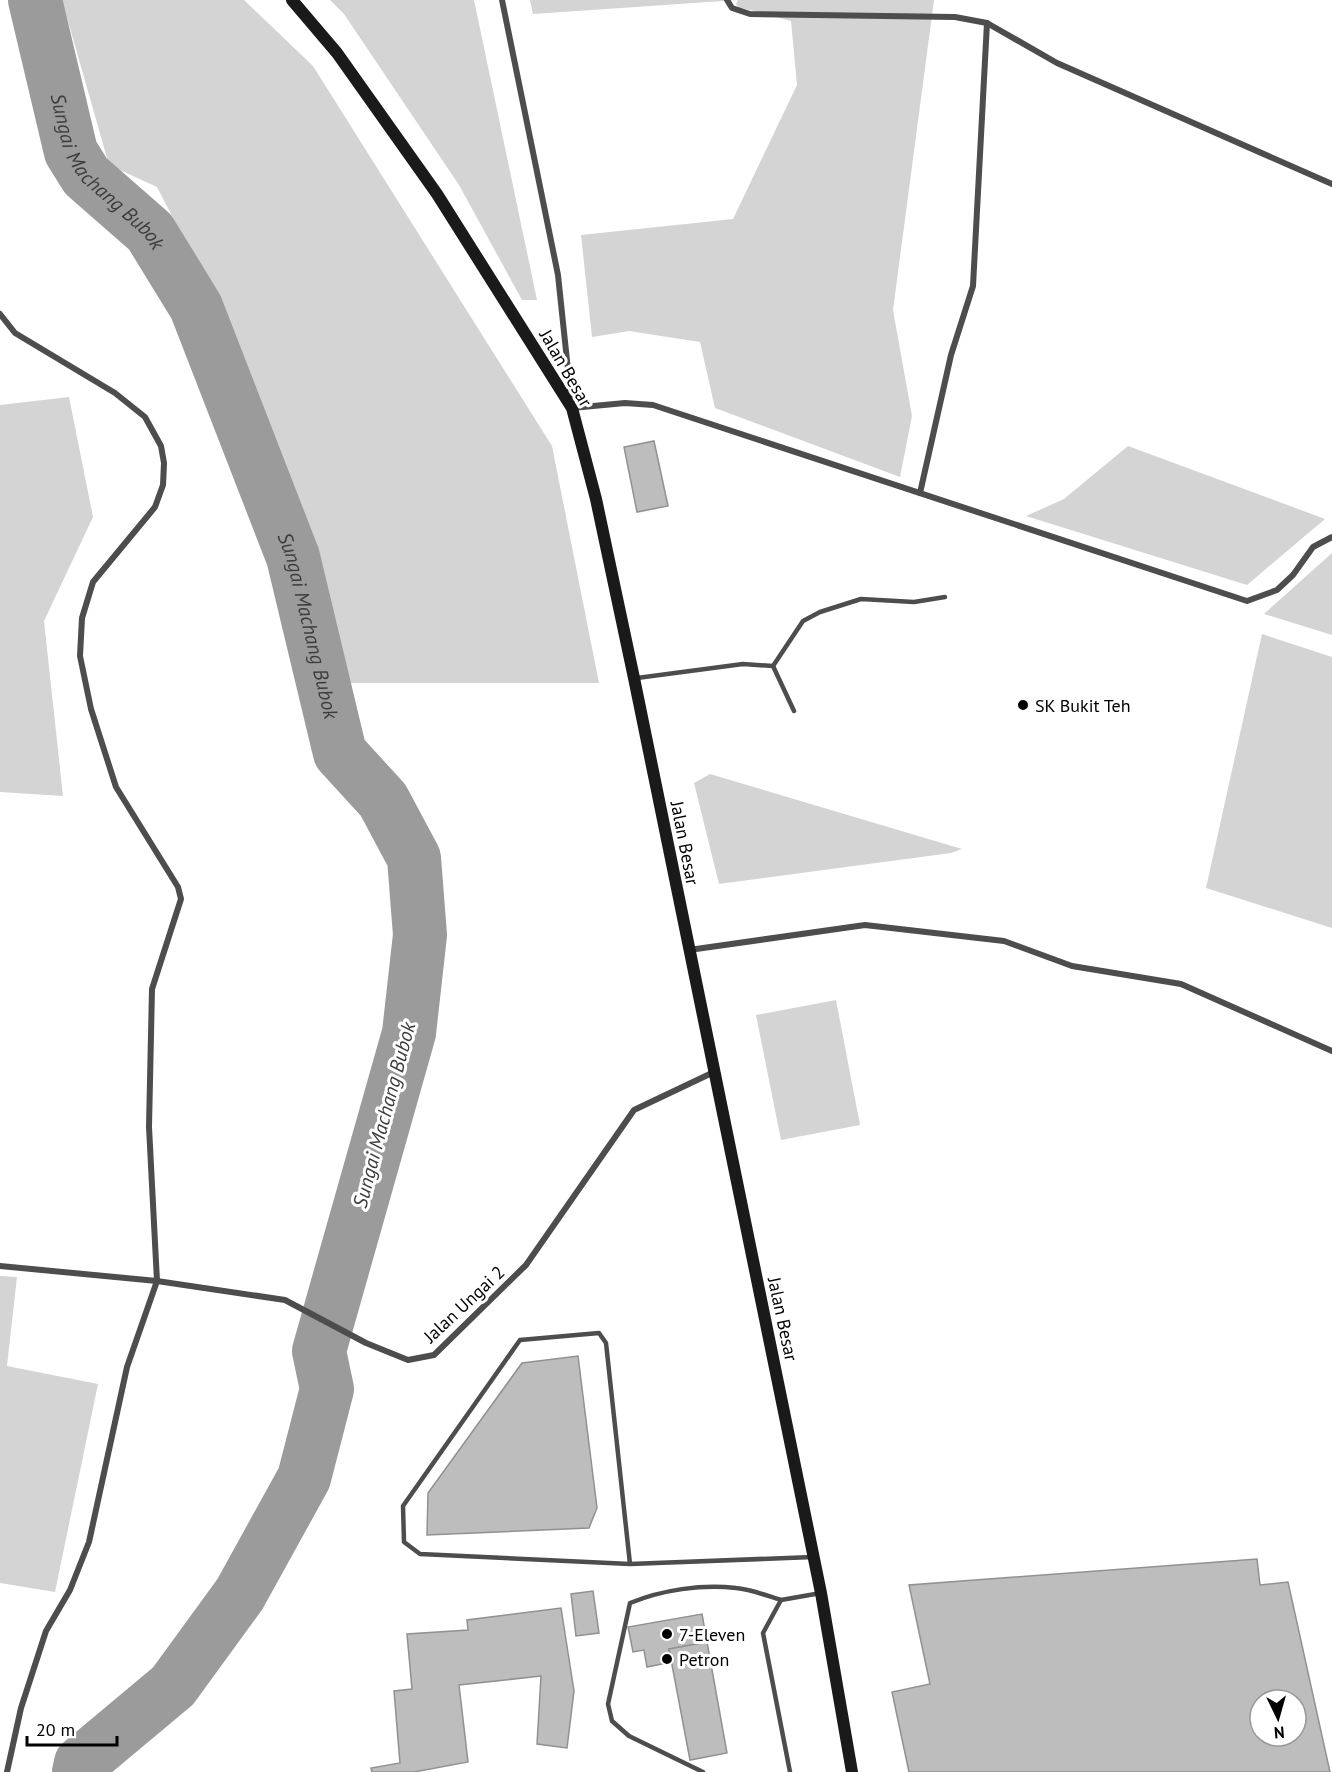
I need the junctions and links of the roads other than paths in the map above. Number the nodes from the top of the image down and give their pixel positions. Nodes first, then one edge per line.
1 (292, 0) edge
2 (502, 0) edge
3 (727, 0) edge
4 (987, 23) junction
5 (1332, 184) edge
6 (0, 314) edge
7 (572, 408) junction
8 (920, 493) junction
9 (1332, 537) edge
10 (945, 597) dead end
11 (773, 666) junction
12 (634, 678) junction
13 (794, 711) dead end
14 (688, 950) junction
15 (1332, 1051) edge
16 (714, 1072) junction
17 (0, 1266) edge
18 (157, 1281) junction
19 (813, 1557) junction
20 (630, 1564) junction
21 (821, 1593) junction
22 (782, 1600) junction
23 (7, 1772) edge
24 (704, 1772) edge
25 (790, 1772) edge
26 (852, 1772) edge

1 - 7 main road, Jalan Besar
2 - 7 street
3 - 4 street
4 - 5 street
4 - 8 street
6 - 18 street
7 - 8 street
7 - 12 main road, Jalan Besar
8 - 9 street
10 - 11 lane
11 - 12 lane
11 - 13 lane
12 - 14 main road, Jalan Besar
14 - 15 street
14 - 16 main road, Jalan Besar
16 - 18 street, Jalan Ungai 2
16 - 19 main road, Jalan Besar
17 - 18 street, Jalan Ungai 2
18 - 23 street
19 - 20 lane
19 - 21 main road, Jalan Besar
20 - 20 lane
21 - 22 lane
21 - 26 main road, Jalan Besar
22 - 24 lane
22 - 25 lane

